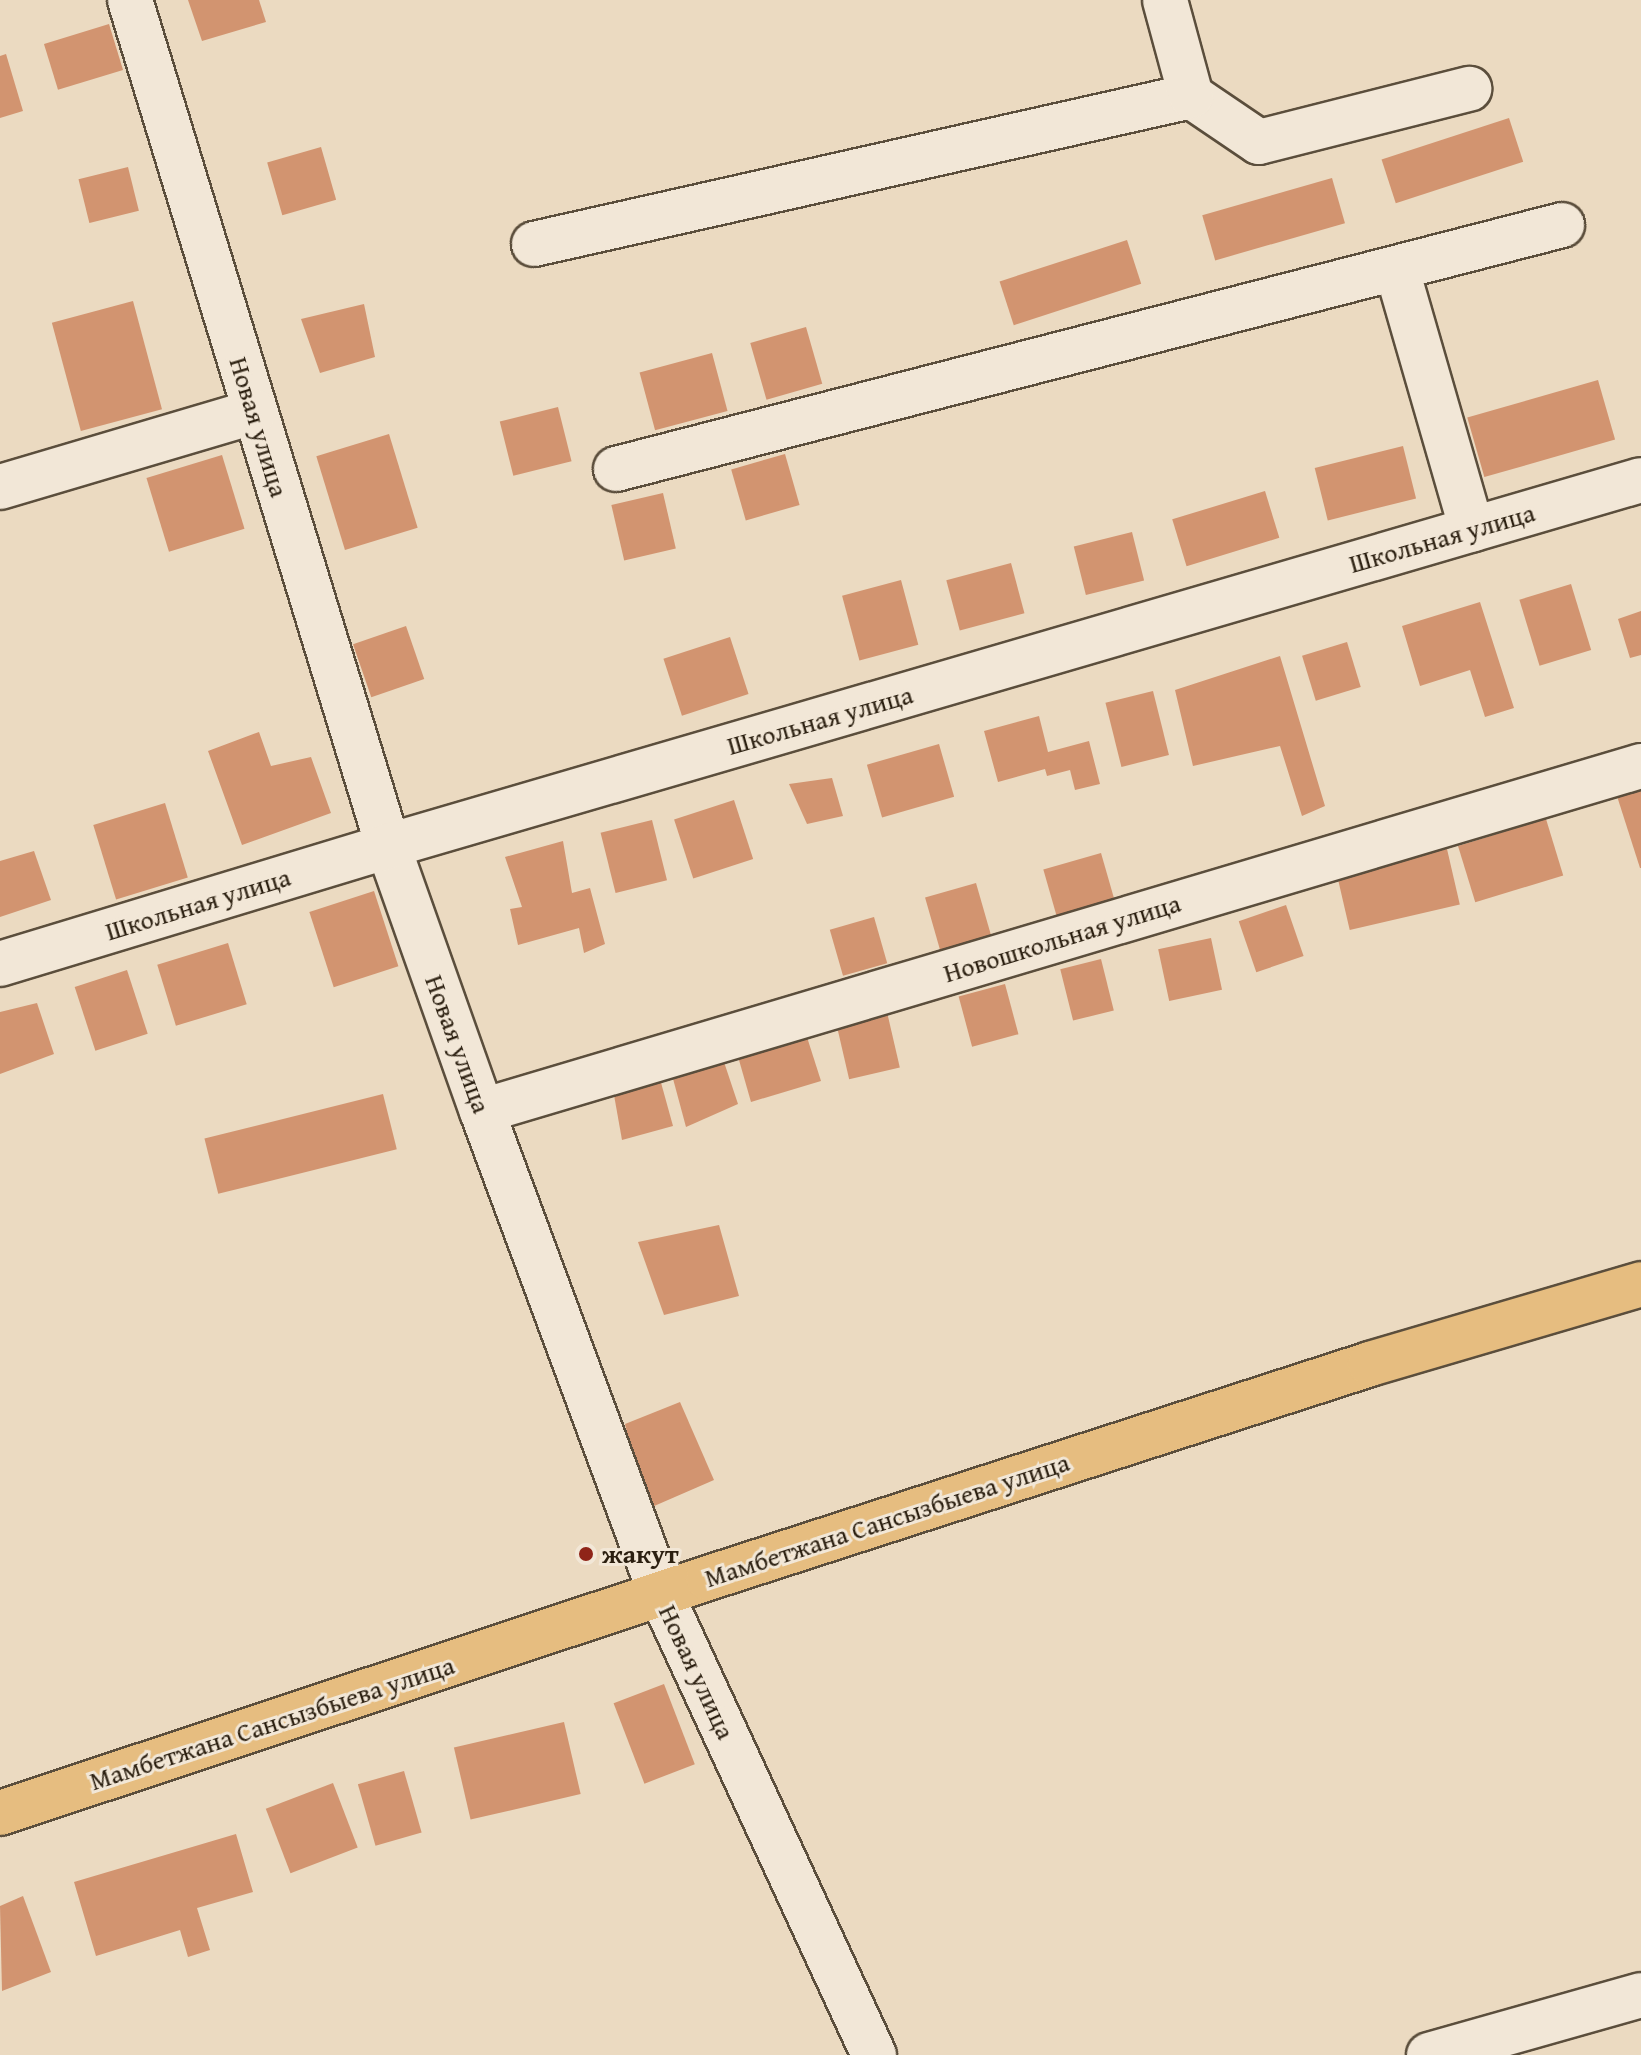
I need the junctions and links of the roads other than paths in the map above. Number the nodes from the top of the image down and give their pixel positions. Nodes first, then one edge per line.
1 (130, 0) edge
2 (1165, 0) edge
3 (1469, 89) dead end
4 (1191, 96) junction
5 (1562, 225) dead end
6 (534, 244) dead end
7 (1397, 270) junction
8 (254, 412) junction
9 (616, 469) dead end
10 (1641, 480) edge
11 (0, 487) edge
12 (1472, 529) junction
13 (1641, 766) edge
14 (388, 846) junction
15 (0, 964) edge
16 (482, 1111) junction
17 (1641, 1284) edge
18 (661, 1594) junction
19 (0, 1813) edge
20 (1641, 1995) edge
21 (874, 2055) edge
22 (1429, 2055) edge

1 - 8 street, Новая улица
2 - 4 street
3 - 4 street
4 - 6 street
5 - 7 street
7 - 9 street
7 - 12 street
8 - 11 street
8 - 14 street, Новая улица
10 - 12 street, Школьная улица
12 - 14 street, Школьная улица
13 - 16 street, Новошкольная улица
14 - 15 street, Школьная улица
14 - 16 street, Новая улица
16 - 18 street, Новая улица
17 - 18 main road, Мамбетжана Сансызбыева улица
18 - 19 main road, Мамбетжана Сансызбыева улица
18 - 21 street, Новая улица
20 - 22 street

